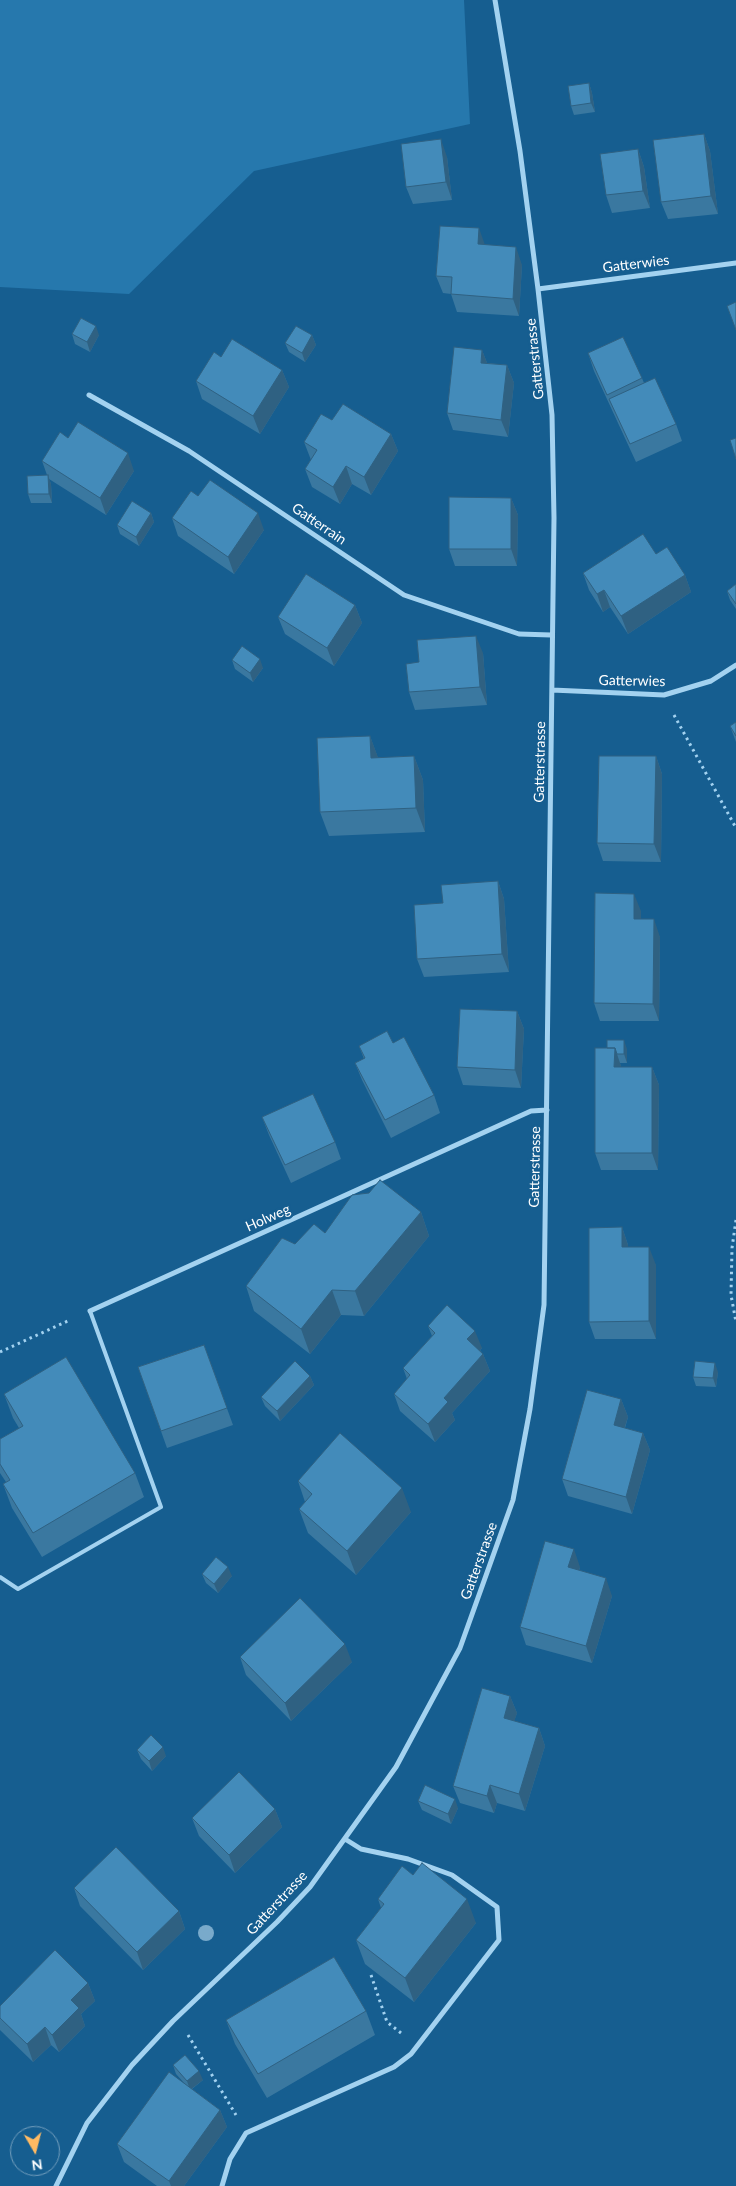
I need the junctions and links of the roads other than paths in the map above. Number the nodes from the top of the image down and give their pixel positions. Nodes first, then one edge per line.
1 (495, 0) edge
2 (736, 263) edge
3 (538, 289) junction
4 (89, 395) dead end
5 (551, 635) junction
6 (736, 665) edge
7 (552, 690) junction
8 (547, 1110) junction
9 (90, 1311) joint
10 (0, 1577) edge
11 (346, 1838) junction
12 (56, 2186) edge
13 (222, 2186) edge

1 - 3 street, Gatterstrasse
2 - 3 street, Gatterwies
3 - 5 street, Gatterstrasse
4 - 5 street, Gatterrain
5 - 7 street, Gatterstrasse
6 - 7 street, Gatterwies
7 - 8 street, Gatterstrasse
8 - 9 street, Holweg
8 - 11 street, Gatterstrasse
9 - 10 lane
11 - 12 street, Gatterstrasse
11 - 13 street

